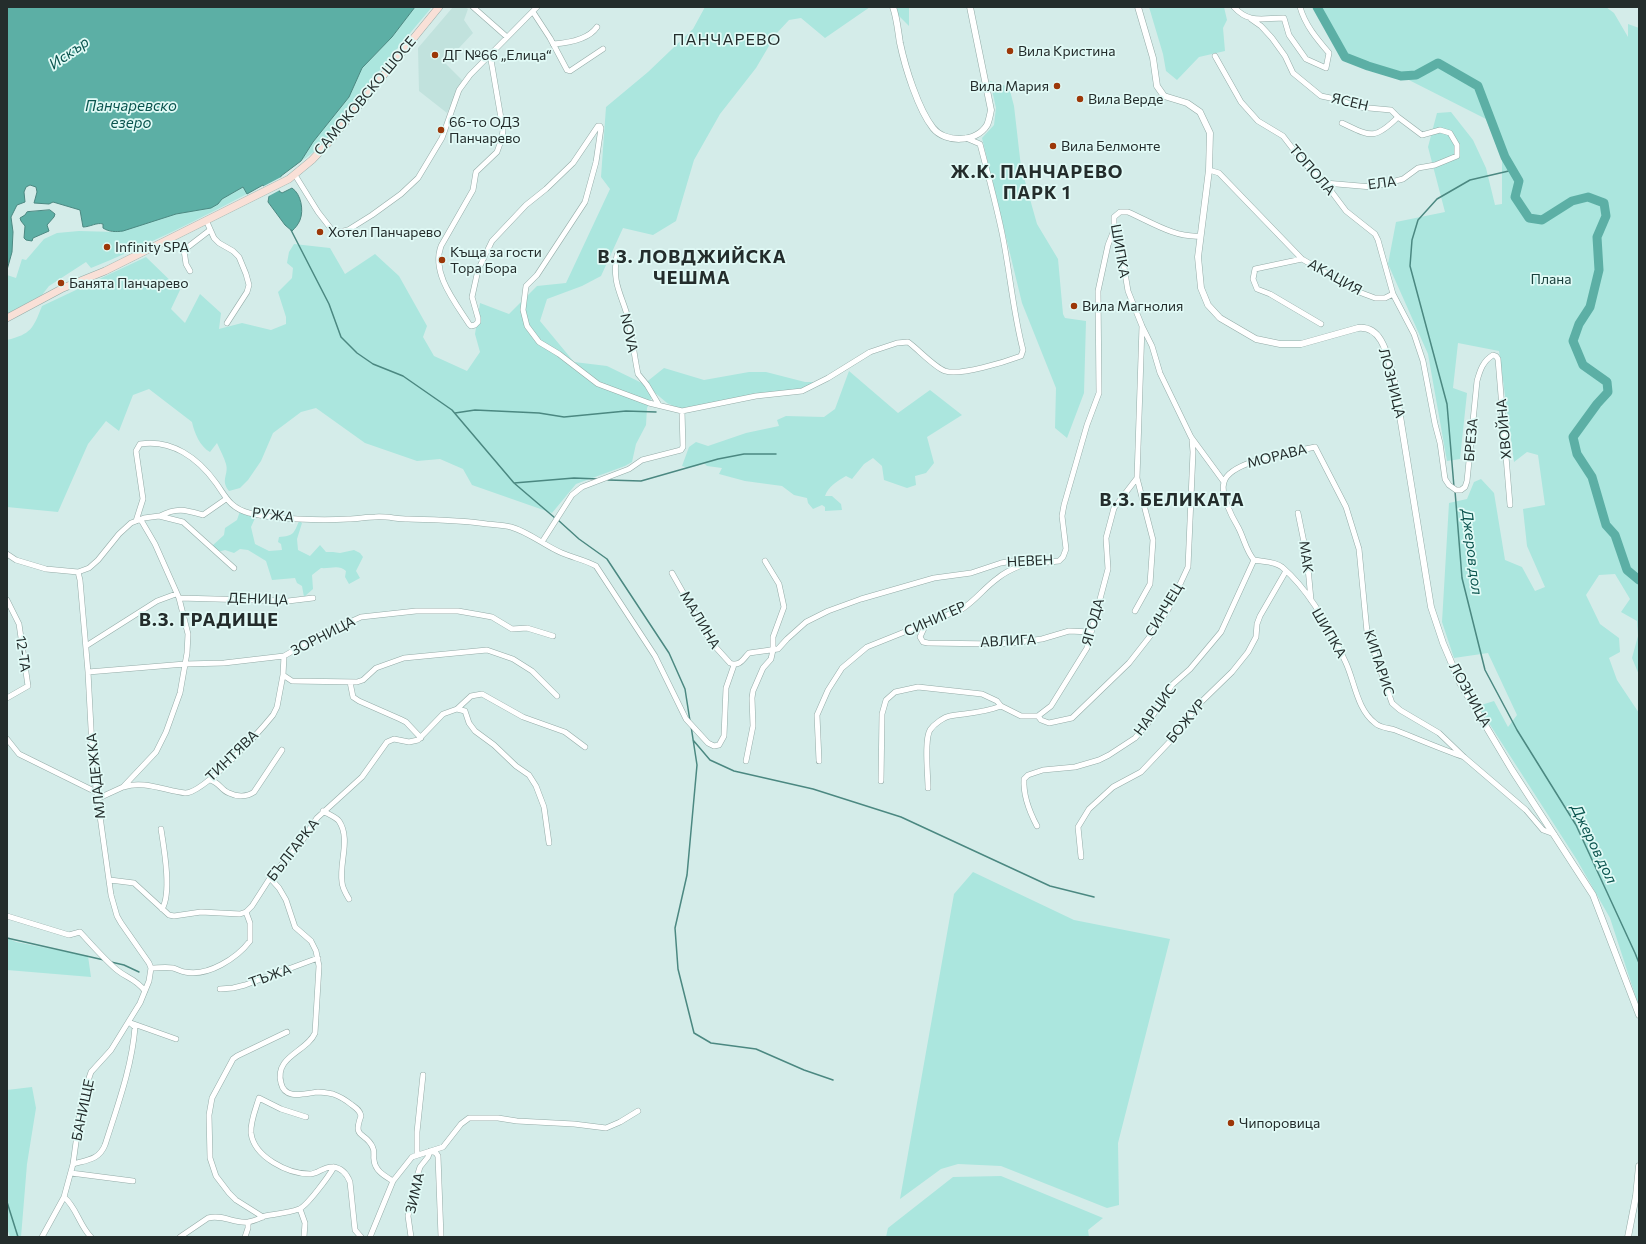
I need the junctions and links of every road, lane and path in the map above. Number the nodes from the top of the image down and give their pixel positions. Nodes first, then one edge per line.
1 (439, 7) edge
2 (473, 7) edge
3 (537, 7) edge
4 (894, 7) edge
5 (970, 7) edge
6 (1138, 7) edge
7 (1234, 7) edge
8 (1300, 7) edge
9 (533, 12) junction
10 (1251, 19) junction
11 (597, 27) dead end
12 (507, 37) junction
13 (554, 44) junction
14 (604, 49) dead end
15 (490, 54) junction
16 (1215, 56) dead end
17 (1398, 117) junction
18 (1342, 123) dead end
19 (966, 138) junction
20 (1457, 156) joint
21 (1209, 170) junction
22 (295, 175) junction
23 (1325, 183) junction
24 (206, 220) junction
25 (210, 230) junction
26 (1114, 230) junction
27 (1200, 236) junction
28 (617, 255) dead end
29 (1302, 259) junction
30 (190, 271) dead end
31 (1393, 294) junction
32 (7, 318) edge
33 (227, 323) dead end
34 (1321, 324) dead end
35 (1142, 326) junction
36 (1493, 355) joint
37 (659, 405) junction
38 (682, 411) junction
39 (1191, 437) junction
40 (1315, 447) joint
41 (1137, 478) junction
42 (1224, 482) junction
43 (226, 499) junction
44 (1510, 505) dead end
45 (1298, 513) dead end
46 (159, 516) junction
47 (139, 520) junction
48 (542, 542) junction
49 (7, 554) edge
50 (765, 560) dead end
51 (1254, 560) junction
52 (1028, 562) junction
53 (234, 568) dead end
54 (1286, 571) junction
55 (78, 572) junction
56 (672, 573) dead end
57 (178, 596) junction
58 (313, 598) dead end
59 (7, 600) edge
60 (1311, 602) junction
61 (1135, 611) dead end
62 (926, 624) junction
63 (1091, 632) junction
64 (553, 636) dead end
65 (86, 646) junction
66 (773, 650) junction
67 (284, 656) junction
68 (185, 664) junction
69 (734, 665) junction
70 (88, 672) junction
71 (284, 675) junction
72 (350, 682) junction
73 (558, 696) dead end
74 (7, 698) edge
75 (1001, 706) junction
76 (457, 708) junction
77 (1038, 716) junction
78 (421, 738) junction
79 (7, 739) edge
80 (585, 747) dead end
81 (282, 750) dead end
82 (1464, 757) junction
83 (746, 761) dead end
84 (819, 761) dead end
85 (210, 780) junction
86 (881, 781) dead end
87 (123, 787) junction
88 (928, 788) dead end
89 (96, 792) junction
90 (99, 798) junction
91 (323, 811) junction
92 (1037, 826) dead end
93 (161, 829) dead end
94 (1554, 834) junction
95 (549, 843) dead end
96 (1081, 856) dead end
97 (270, 878) junction
98 (110, 880) junction
99 (349, 899) dead end
100 (162, 909) junction
101 (246, 912) junction
102 (7, 916) edge
103 (318, 958) junction
104 (151, 968) junction
105 (220, 989) dead end
106 (145, 991) junction
107 (1639, 1015) edge
108 (129, 1022) junction
109 (286, 1032) dead end
110 (176, 1039) dead end
111 (423, 1074) dead end
112 (638, 1111) dead end
113 (306, 1117) dead end
114 (430, 1151) junction
115 (417, 1155) junction
116 (73, 1164) junction
117 (1639, 1166) edge
118 (334, 1167) junction
119 (71, 1173) junction
120 (133, 1181) dead end
121 (393, 1181) junction
122 (64, 1197) junction
123 (300, 1209) junction
124 (263, 1217) junction
125 (248, 1222) junction
126 (370, 1236) edge
127 (42, 1237) edge
128 (91, 1237) edge
129 (180, 1237) edge
130 (245, 1237) edge
131 (304, 1237) edge
132 (360, 1237) edge
133 (411, 1237) edge
134 (442, 1237) edge
135 (1628, 1237) edge

1 - 22 main road, САМОКОВСКО ШОСЕ
2 - 12 street
3 - 9 street
4 - 19 street
5 - 19 street
6 - 21 street, ЛОЗНИЦА
7 - 10 street, ЯСЕН
8 - 10 street
9 - 12 street
9 - 13 street
10 - 17 street, ЯСЕН
11 - 13 street
12 - 15 street
13 - 14 street
15 - 22 street
15 - 37 street
16 - 23 street, ТОПОЛА
17 - 18 street
17 - 20 street, ЯСЕН
19 - 38 street
20 - 23 street, ЕЛА
21 - 27 street, ЛОЗНИЦА
21 - 29 street, АКАЦИЯ
22 - 24 main road, САМОКОВСКО ШОСЕ
23 - 31 street, ТОПОЛА
24 - 25 street
24 - 32 main road, САМОКОВСКО ШОСЕ
25 - 30 street
25 - 33 street
26 - 27 street, ШИПКА
26 - 35 street, ШИПКА
26 - 52 street, НЕВЕН
27 - 94 street, ЛОЗНИЦА
28 - 37 street, NOVA
29 - 31 street, АКАЦИЯ
29 - 34 street
31 - 36 street, БРЕЗА
35 - 39 street, ШИПКА
35 - 41 street
36 - 44 street, ХВОЙНА
37 - 38 street
38 - 48 street
39 - 42 street
39 - 77 street, СИНЧЕЦ
40 - 42 street, МОРАВА
40 - 82 street, КИПАРИС
41 - 61 street
41 - 63 street, ЯГОДА
42 - 51 street
43 - 46 street
43 - 47 street, РУЖА
43 - 48 street, РУЖА
45 - 60 street, МАК
46 - 47 street
46 - 53 street
47 - 55 street
47 - 57 street
48 - 69 street, РУЖА
49 - 55 street
50 - 66 street
51 - 54 street, ШИПКА
51 - 92 street, НАРЦИС
52 - 62 street, СИНИГЕР
52 - 66 street, НЕВЕН
54 - 60 street, ШИПКА
54 - 96 street, БОЖУР
55 - 65 street, МЛАДЕЖКА
56 - 69 street, МАЛИНА
57 - 58 street, ДЕНИЦА
57 - 65 street, ДЕНИЦА
57 - 68 street
59 - 74 street, 12-ТА
60 - 82 street, ШИПКА
62 - 63 street, АВЛИГА
62 - 84 street, СИНИГЕР
63 - 77 street, ЯГОДА
64 - 67 street, ЗОРНИЦА
65 - 70 street, МЛАДЕЖКА
66 - 69 street
66 - 83 street, НЕВЕН
67 - 68 street, ЗОРНИЦА
67 - 71 street, ТИНТЯВА
68 - 70 street, ЗОРНИЦА
68 - 87 street
70 - 89 street, МЛАДЕЖКА
71 - 72 street
71 - 85 street, ТИНТЯВА
72 - 73 street
72 - 78 street
75 - 77 street
75 - 86 street
75 - 88 street
76 - 78 street
76 - 80 street
76 - 95 street
78 - 91 street, БЪЛГАРКА
79 - 89 street
81 - 85 street
82 - 94 street, КИПАРИС
85 - 87 street, ТИНТЯВА
87 - 90 street
89 - 90 street, МЛАДЕЖКА
90 - 98 street, МЛАДЕЖКА
91 - 97 street, БЪЛГАРКА
91 - 99 street
93 - 100 street
94 - 107 street
97 - 101 street, БЪЛГАРКА
97 - 103 street
98 - 100 street
98 - 104 street, МЛАДЕЖКА
100 - 101 street
101 - 104 street
102 - 106 street
103 - 105 street, ТЪЖА
103 - 121 street
104 - 106 street, БАНИЩЕ
106 - 108 street, БАНИЩЕ
108 - 110 street
108 - 116 street, БАНИЩЕ
108 - 116 street
109 - 124 street
111 - 115 street
112 - 114 street
113 - 118 street
114 - 115 street
114 - 133 street, ЗИМА
114 - 134 street
115 - 121 street
116 - 119 street, БАНИЩЕ
117 - 135 street
118 - 123 street
118 - 132 street
119 - 120 street
119 - 122 street, БАНИЩЕ
121 - 126 street
122 - 127 street, БАНИЩЕ
122 - 128 street
123 - 124 street
123 - 131 street
124 - 125 street
125 - 129 street
125 - 130 street

